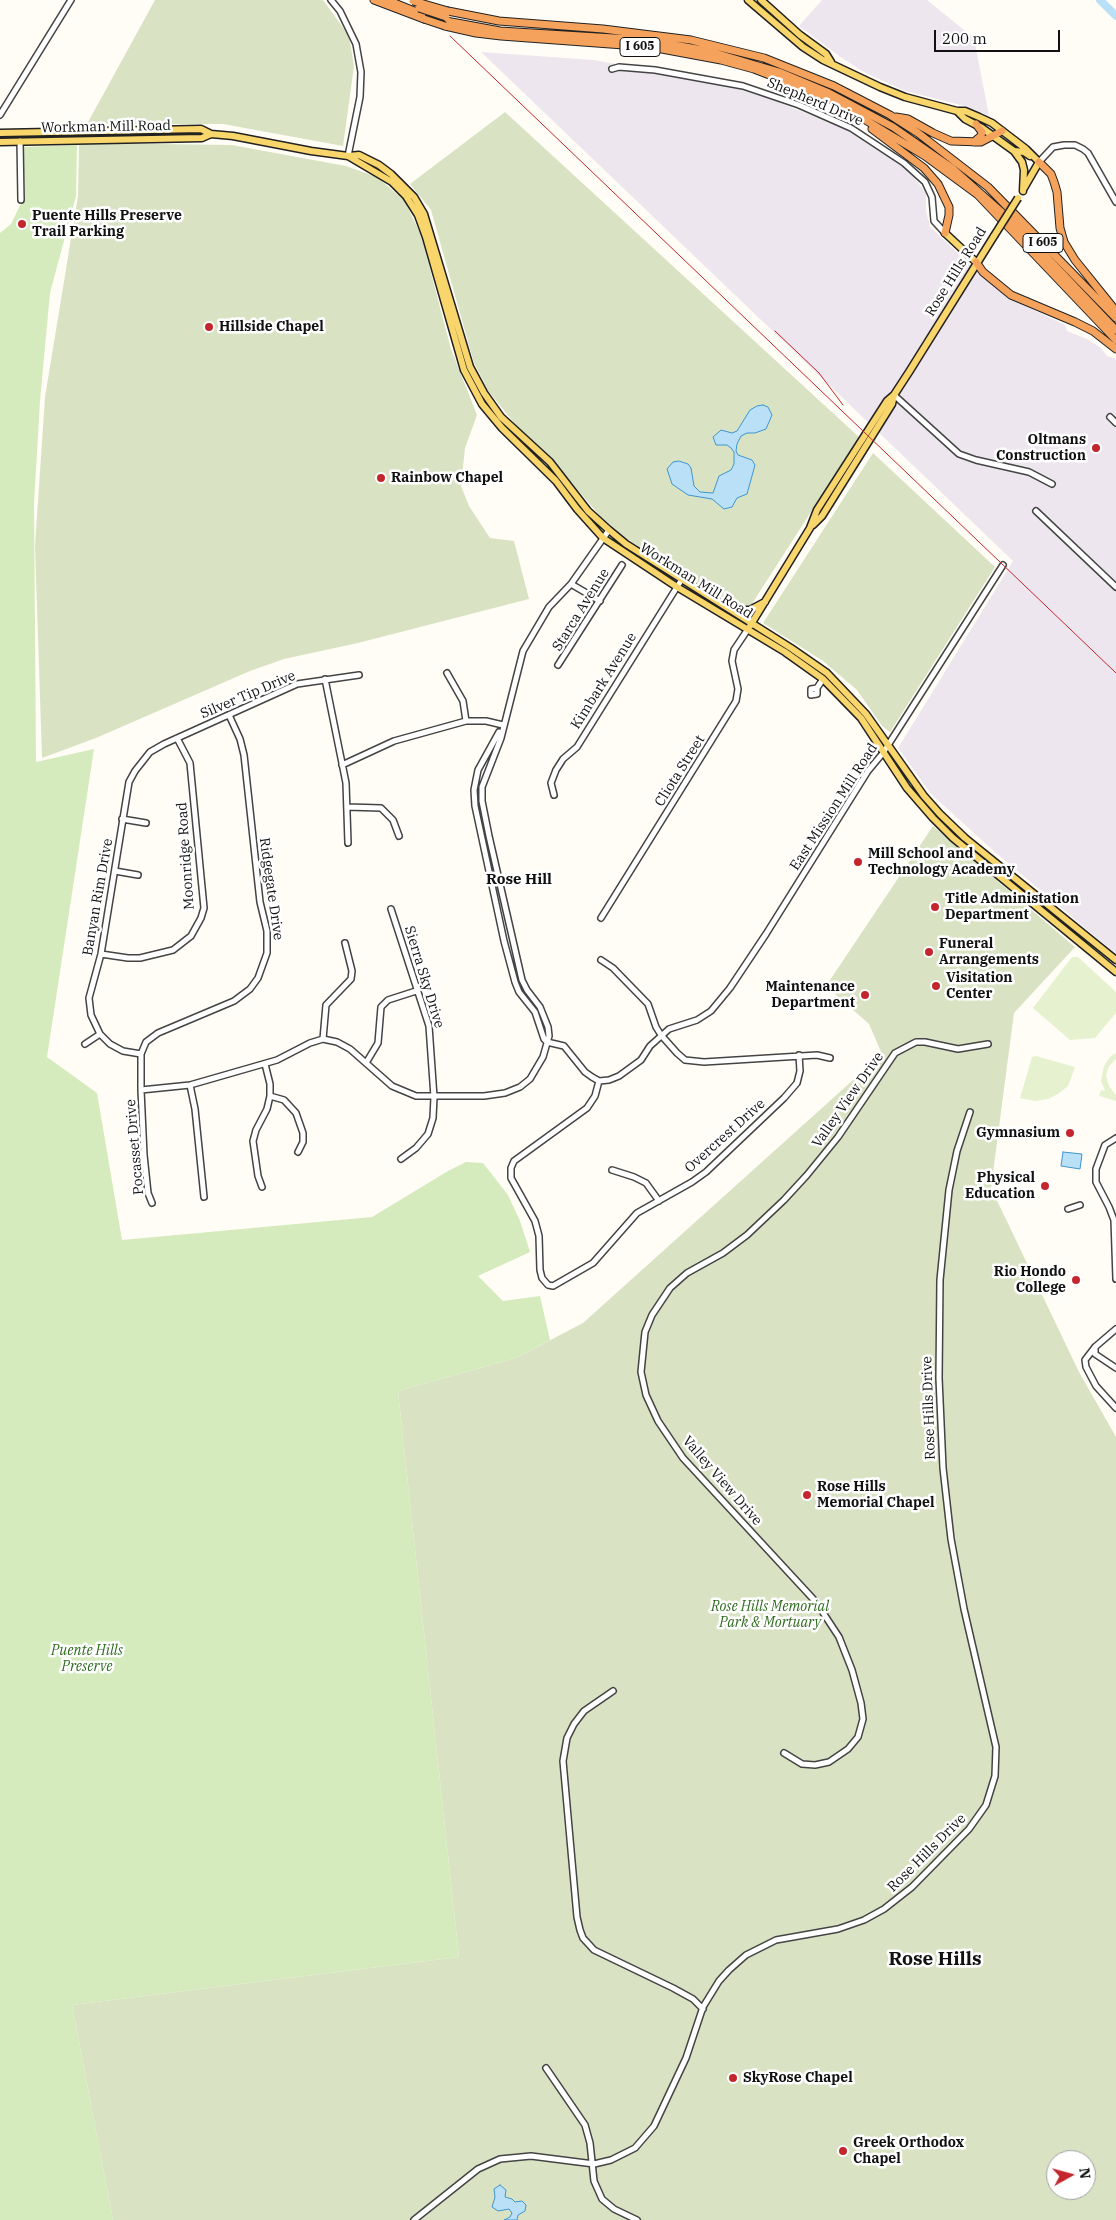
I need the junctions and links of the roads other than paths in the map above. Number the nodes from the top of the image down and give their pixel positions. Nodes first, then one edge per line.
1 (71, 0) edge
2 (330, 0) edge
3 (374, 0) edge
4 (387, 0) edge
5 (398, 0) edge
6 (412, 0) edge
7 (748, 0) edge
8 (761, 0) edge
9 (424, 17) junction
10 (446, 19) junction
11 (831, 62) junction
12 (612, 68) dead end
13 (829, 98) junction
14 (2, 105) edge
15 (957, 112) junction
16 (890, 115) junction
17 (0, 116) edge
18 (976, 124) junction
19 (1002, 131) junction
20 (0, 133) edge
21 (211, 134) junction
22 (995, 137) junction
23 (926, 140) junction
24 (20, 141) junction
25 (0, 142) edge
26 (974, 142) junction
27 (1014, 151) junction
28 (348, 156) junction
29 (1039, 162) junction
30 (1023, 191) junction
31 (21, 200) dead end
32 (1116, 202) edge
33 (945, 233) junction
34 (976, 262) junction
35 (1098, 299) junction
36 (1116, 311) edge
37 (1116, 318) edge
38 (1116, 326) edge
39 (1116, 330) edge
40 (1116, 340) edge
41 (1116, 349) edge
42 (894, 395) junction
43 (1110, 417) dead end
44 (1116, 423) edge
45 (1052, 484) dead end
46 (1036, 511) dead end
47 (608, 530) junction
48 (603, 538) junction
49 (622, 565) dead end
50 (1003, 565) dead end
51 (682, 579) junction
52 (572, 584) junction
53 (677, 587) junction
54 (1116, 587) edge
55 (600, 601) junction
56 (766, 602) junction
57 (732, 610) junction
58 (750, 626) junction
59 (558, 665) dead end
60 (446, 673) dead end
61 (359, 675) dead end
62 (825, 676) junction
63 (325, 679) junction
64 (817, 686) dead end
65 (229, 715) junction
66 (466, 721) junction
67 (503, 725) junction
68 (177, 738) junction
69 (888, 746) junction
70 (883, 753) junction
71 (342, 765) junction
72 (554, 796) dead end
73 (347, 807) junction
74 (933, 818) junction
75 (122, 819) junction
76 (146, 823) dead end
77 (399, 836) dead end
78 (966, 838) junction
79 (348, 843) dead end
80 (114, 871) junction
81 (138, 875) dead end
82 (391, 909) dead end
83 (601, 918) dead end
84 (344, 943) dead end
85 (101, 954) junction
86 (601, 960) dead end
87 (1116, 960) edge
88 (1116, 972) edge
89 (416, 991) junction
90 (100, 1034) junction
91 (661, 1035) junction
92 (324, 1040) junction
93 (547, 1042) junction
94 (85, 1044) dead end
95 (988, 1044) dead end
96 (142, 1054) junction
97 (800, 1056) junction
98 (830, 1058) dead end
99 (366, 1062) junction
100 (265, 1064) junction
101 (599, 1081) junction
102 (190, 1085) junction
103 (141, 1090) junction
104 (270, 1096) junction
105 (434, 1097) junction
106 (970, 1112) dead end
107 (1116, 1138) edge
108 (298, 1152) dead end
109 (401, 1159) dead end
110 (612, 1170) dead end
111 (262, 1186) dead end
112 (204, 1197) dead end
113 (659, 1201) junction
114 (152, 1203) dead end
115 (1080, 1205) dead end
116 (1068, 1208) dead end
117 (1116, 1279) edge
118 (1116, 1330) edge
119 (1095, 1347) junction
120 (1116, 1368) edge
121 (1116, 1408) edge
122 (613, 1691) dead end
123 (784, 1753) dead end
124 (702, 2009) junction
125 (546, 2068) dead end
126 (592, 2164) junction
127 (414, 2220) edge
128 (637, 2220) edge

1 - 14 street
2 - 28 street
3 - 9 highway, I 605
4 - 9 highway
5 - 10 highway, bridge
6 - 10 highway, I 605, bridge
7 - 11 main road
8 - 11 main road
9 - 10 highway, I 605, bridge
10 - 13 highway, I 605
10 - 16 highway, I 605
10 - 23 highway
10 - 39 highway
11 - 15 main road
12 - 33 street, Shepherd Drive
13 - 33 highway
13 - 40 highway, I 605
14 - 17 street
15 - 18 main road
15 - 19 main road
16 - 23 highway, I 605
16 - 26 highway
18 - 22 main road
18 - 26 highway
19 - 22 highway
19 - 29 main road
20 - 21 main road, Workman Mill Road
21 - 24 main road, Workman Mill Road
21 - 28 main road, Workman Mill Road
22 - 26 highway
22 - 27 main road
23 - 35 highway, I 605
24 - 25 main road, Workman Mill Road
24 - 31 street
27 - 29 main road
27 - 30 main road
28 - 47 main road, Workman Mill Road
28 - 48 main road, Workman Mill Road
29 - 30 main road, Rose Hills Road
29 - 32 street
29 - 36 highway
30 - 34 main road, Rose Hills Road, bridge
33 - 34 main road, Shepherd Drive
34 - 41 highway
34 - 42 main road, Rose Hills Road
35 - 37 highway, I 605
35 - 38 highway
42 - 45 street
42 - 56 main road, Rose Hills Road
43 - 44 street
46 - 54 street
47 - 48 street
47 - 51 main road, Workman Mill Road
48 - 52 street
48 - 53 main road, Workman Mill Road
49 - 55 street, Starca Avenue
50 - 69 street, East Mission Mill Road
51 - 53 street, Kimbark Avenue
51 - 57 main road, Workman Mill Road
52 - 55 street
52 - 67 street
53 - 58 main road, Workman Mill Road
53 - 72 street, Kimbark Avenue
55 - 59 street, Starca Avenue
56 - 57 main road
56 - 58 main road, Rose Hills Road
57 - 58 main road, Workman Mill Road
58 - 62 main road, Workman Mill Road
58 - 62 main road, Workman Mill Road
58 - 83 street, Cliota Street
60 - 66 street
61 - 63 street, Silver Tip Drive
62 - 64 street
62 - 69 main road, Workman Mill Road
62 - 70 main road, Workman Mill Road
63 - 65 street, Silver Tip Drive
63 - 71 street
65 - 68 street, Silver Tip Drive
65 - 96 street, Ridgegate Drive
66 - 67 street
66 - 71 street
67 - 93 street
67 - 93 street
68 - 75 street, Banyan Rim Drive
68 - 85 street, Moonridge Road
69 - 70 street, East Mission Mill Road
69 - 78 main road, Workman Mill Road
70 - 74 main road, Workman Mill Road
70 - 91 street, East Mission Mill Road
71 - 73 street
73 - 77 street
73 - 79 street
74 - 78 main road
74 - 88 main road, Workman Mill Road
75 - 76 street
75 - 80 street, Banyan Rim Drive
78 - 87 main road, Workman Mill Road
80 - 81 street
80 - 85 street, Banyan Rim Drive
82 - 89 street, Sierra Sky Drive
84 - 92 street
85 - 90 street, Banyan Rim Drive
86 - 91 street
89 - 99 street
89 - 105 street, Sierra Sky Drive
90 - 94 street
90 - 96 street, Banyan Rim Drive
91 - 97 street
91 - 101 street
92 - 99 street
92 - 100 street
93 - 101 street
93 - 105 street
95 - 123 street, Valley View Drive
96 - 103 street
97 - 98 street
97 - 113 street, Overcrest Drive
99 - 105 street
100 - 102 street
100 - 104 street
101 - 113 street, Overcrest Drive
102 - 103 street
102 - 112 street
103 - 114 street, Pocasset Drive
104 - 108 street
104 - 111 street
105 - 109 street, Sierra Sky Drive
106 - 124 street, Rose Hills Drive
107 - 117 street
110 - 113 street
115 - 116 street
118 - 119 street
119 - 120 street
119 - 121 street
122 - 124 street
124 - 126 street, Rose Hills Drive
125 - 126 street
126 - 127 street, Rose Hills Drive
126 - 128 street

